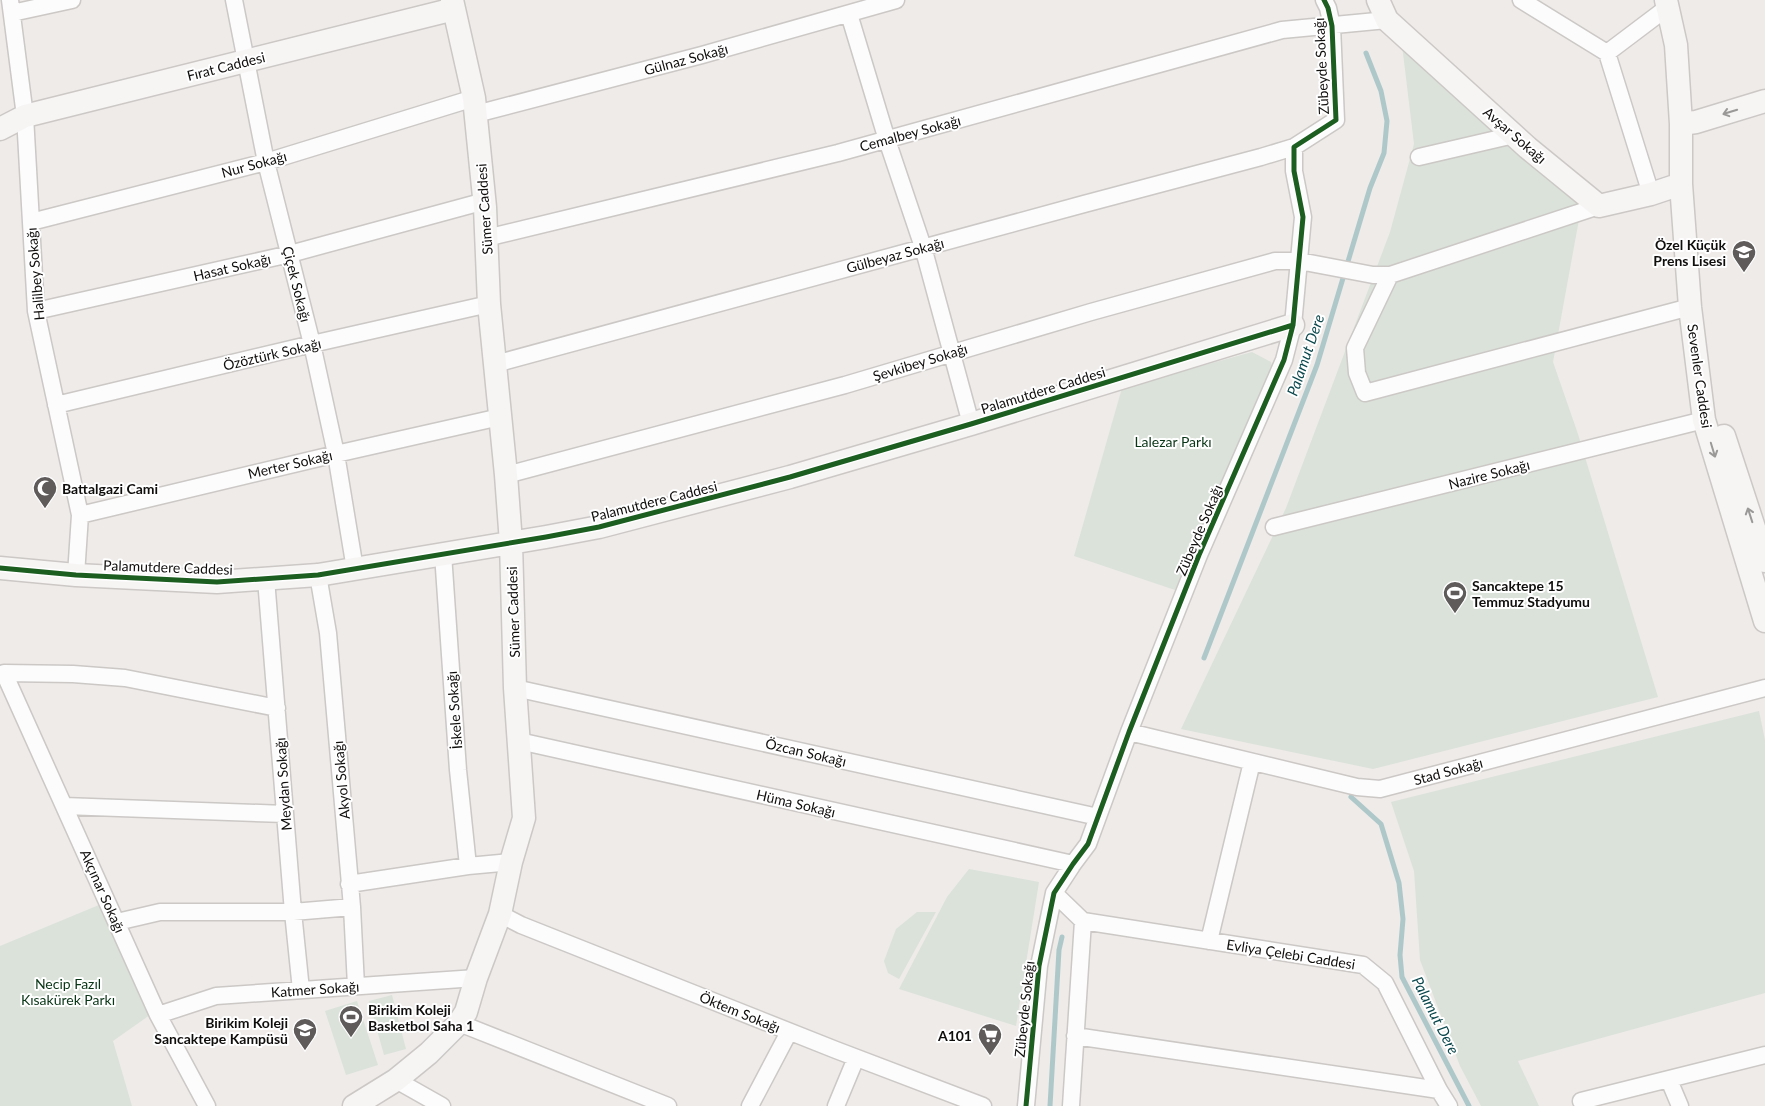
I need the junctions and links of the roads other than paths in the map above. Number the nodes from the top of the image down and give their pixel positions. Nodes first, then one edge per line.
1 (72, 0) edge
2 (234, 0) edge
3 (896, 0) edge
4 (1324, 0) edge
5 (1521, 0) edge
6 (1671, 2) edge
7 (453, 4) edge
8 (11, 7) edge
9 (1383, 10) edge
10 (849, 14) junction
11 (1332, 26) junction
12 (1606, 53) junction
13 (246, 61) junction
14 (1765, 101) edge
15 (475, 106) junction
16 (25, 116) junction
17 (1688, 123) junction
18 (0, 129) edge
19 (1514, 135) junction
20 (887, 140) junction
21 (1294, 147) junction
22 (1419, 157) dead end
23 (266, 162) junction
24 (1681, 184) junction
25 (1651, 194) junction
26 (485, 201) junction
27 (1599, 206) junction
28 (31, 222) junction
29 (486, 238) junction
30 (924, 247) junction
31 (290, 254) junction
32 (1299, 261) junction
33 (1390, 275) junction
34 (489, 304) junction
35 (1690, 307) junction
36 (36, 312) junction
37 (1293, 326) junction
38 (312, 344) junction
39 (952, 353) junction
40 (495, 364) junction
41 (56, 405) junction
42 (500, 417) junction
43 (1704, 420) junction
44 (970, 424) junction
45 (336, 454) junction
46 (506, 475) junction
47 (80, 515) junction
48 (1274, 527) dead end
49 (511, 543) junction
50 (443, 554) junction
51 (1765, 561) edge
52 (0, 568) edge
53 (355, 569) junction
54 (76, 574) junction
55 (318, 575) junction
56 (266, 579) junction
57 (1765, 621) edge
58 (515, 688) junction
59 (1765, 688) edge
60 (277, 708) junction
61 (1129, 732) junction
62 (519, 741) junction
63 (1252, 762) junction
64 (64, 806) junction
65 (285, 814) junction
66 (1098, 817) junction
67 (511, 862) junction
68 (1072, 864) junction
69 (468, 866) junction
70 (349, 884) junction
71 (1054, 894) junction
72 (352, 907) junction
73 (292, 912) junction
74 (500, 914) junction
75 (1083, 921) junction
76 (117, 922) junction
77 (1209, 941) junction
78 (476, 978) junction
79 (356, 986) junction
80 (301, 990) junction
81 (158, 1015) junction
82 (459, 1023) junction
83 (789, 1032) junction
84 (1076, 1036) junction
85 (1765, 1055) edge
86 (856, 1058) junction
87 (396, 1080) junction
88 (1669, 1080) junction
89 (1439, 1090) junction
90 (1580, 1101) dead end
91 (207, 1106) edge
92 (354, 1106) edge
93 (442, 1106) edge
94 (668, 1106) edge
95 (750, 1106) edge
96 (836, 1106) edge
97 (982, 1106) edge
98 (1026, 1106) edge
99 (1071, 1106) edge
100 (1449, 1106) edge
101 (1680, 1106) edge

1 - 8 street
2 - 13 street, Çiçek Sokağı
3 - 10 street, Gülnaz Sokağı
4 - 11 street, Zübeyde Sokağı
5 - 12 street
6 - 12 street
6 - 17 street, Sevenler Caddesi
7 - 13 street, Fırat Caddesi
7 - 15 street, Sümer Caddesi
8 - 16 street, Halilbey Sokağı
9 - 11 street, Cemalbey Sokağı
9 - 19 street, Avşar Sokağı
10 - 15 street, Gülnaz Sokağı
10 - 20 street
11 - 20 street, Cemalbey Sokağı
11 - 21 street, Zübeyde Sokağı
12 - 25 street
13 - 16 street, Fırat Caddesi
13 - 23 street, Çiçek Sokağı
14 -> 17 street
15 - 23 street, Nur Sokağı
15 - 26 street, Sümer Caddesi
16 - 18 street, Fırat Caddesi
16 - 28 street, Halilbey Sokağı
17 - 24 street, Sevenler Caddesi
51 -> 17 street, Sevenler Caddesi
19 - 22 street
19 - 27 street, Avşar Sokağı
20 - 29 street, Cemalbey Sokağı
20 - 30 street
21 - 30 street, Gülbeyaz Sokağı
21 - 32 street, Zübeyde Sokağı
23 - 28 street, Nur Sokağı
23 - 31 street, Çiçek Sokağı
24 - 25 street
24 - 35 street, Sevenler Caddesi
25 - 27 street
26 - 29 street, Sümer Caddesi
26 - 31 street, Hasat Sokağı
27 - 33 street
28 - 36 street, Halilbey Sokağı
29 - 34 street, Sümer Caddesi
30 - 39 street
30 - 40 street, Gülbeyaz Sokağı
31 - 36 street, Hasat Sokağı
31 - 38 street, Çiçek Sokağı
32 - 33 street, Şevkibey Sokağı
32 - 37 street, Zübeyde Sokağı
32 - 39 street, Şevkibey Sokağı
33 - 35 street
34 - 38 street, Özöztürk Sokağı
34 - 40 street, Sümer Caddesi
35 - 43 street, Sevenler Caddesi
36 - 41 street, Halilbey Sokağı
37 - 44 street, Palamutdere Caddesi
37 - 61 street, Zübeyde Sokağı
38 - 41 street, Özöztürk Sokağı
38 - 45 street, Çiçek Sokağı
39 - 44 street
39 - 46 street, Şevkibey Sokağı
40 - 42 street, Sümer Caddesi
41 - 47 street, Halilbey Sokağı
42 - 45 street, Merter Sokağı
42 - 46 street, Sümer Caddesi
43 - 48 street, Nazire Sokağı
43 -> 57 street, Sevenler Caddesi
44 - 49 street, Palamutdere Caddesi
45 - 47 street, Merter Sokağı
45 - 53 street, Çiçek Sokağı
46 - 49 street, Sümer Caddesi
47 - 54 street, Halilbey Sokağı
49 - 50 street, Palamutdere Caddesi
49 - 58 street, Sümer Caddesi
50 - 53 street, Palamutdere Caddesi
50 - 69 street, İskele Sokağı
52 - 54 street, Palamutdere Caddesi
53 - 55 street, Palamutdere Caddesi
54 - 56 street, Palamutdere Caddesi
55 - 56 street, Palamutdere Caddesi
55 - 70 street, Akyol Sokağı
56 - 60 street, Meydan Sokağı
58 - 62 street, Sümer Caddesi
58 - 66 street, Özcan Sokağı
59 - 63 street, Stad Sokağı
60 - 64 street, Akçınar Sokağı
60 - 65 street, Meydan Sokağı
61 - 63 street, Stad Sokağı
61 - 66 street, Zübeyde Sokağı
62 - 67 street, Sümer Caddesi
62 - 68 street, Hüma Sokağı
63 - 77 street
64 - 65 street
64 - 76 street, Akçınar Sokağı
65 - 73 street, Meydan Sokağı
66 - 68 street, Zübeyde Sokağı
67 - 69 street
67 - 74 street, Sümer Caddesi
68 - 71 street, Zübeyde Sokağı
69 - 70 street
70 - 72 street, Akyol Sokağı
71 - 75 street
71 - 98 street, Zübeyde Sokağı
72 - 73 street
72 - 79 street, Akyol Sokağı
73 - 76 street
73 - 80 street, Meydan Sokağı
74 - 78 street, Sümer Caddesi
74 - 83 street, Öktem Sokağı
75 - 77 street, Evliya Çelebi Caddesi
75 - 84 street
76 - 81 street, Akçınar Sokağı
77 - 89 street, Evliya Çelebi Caddesi
78 - 79 street, Katmer Sokağı
78 - 82 street, Sümer Caddesi
79 - 80 street, Katmer Sokağı
80 - 81 street, Katmer Sokağı
81 - 91 street, Akçınar Sokağı
82 - 87 street, Sümer Caddesi
82 - 94 street
83 - 86 street, Öktem Sokağı
83 - 95 street
84 - 89 street
84 - 99 street
85 - 88 street
86 - 96 street
86 - 97 street, Öktem Sokağı
87 - 92 street, Sümer Caddesi
87 - 93 street
88 - 90 street
88 - 101 street
89 - 100 street, Evliya Çelebi Caddesi

